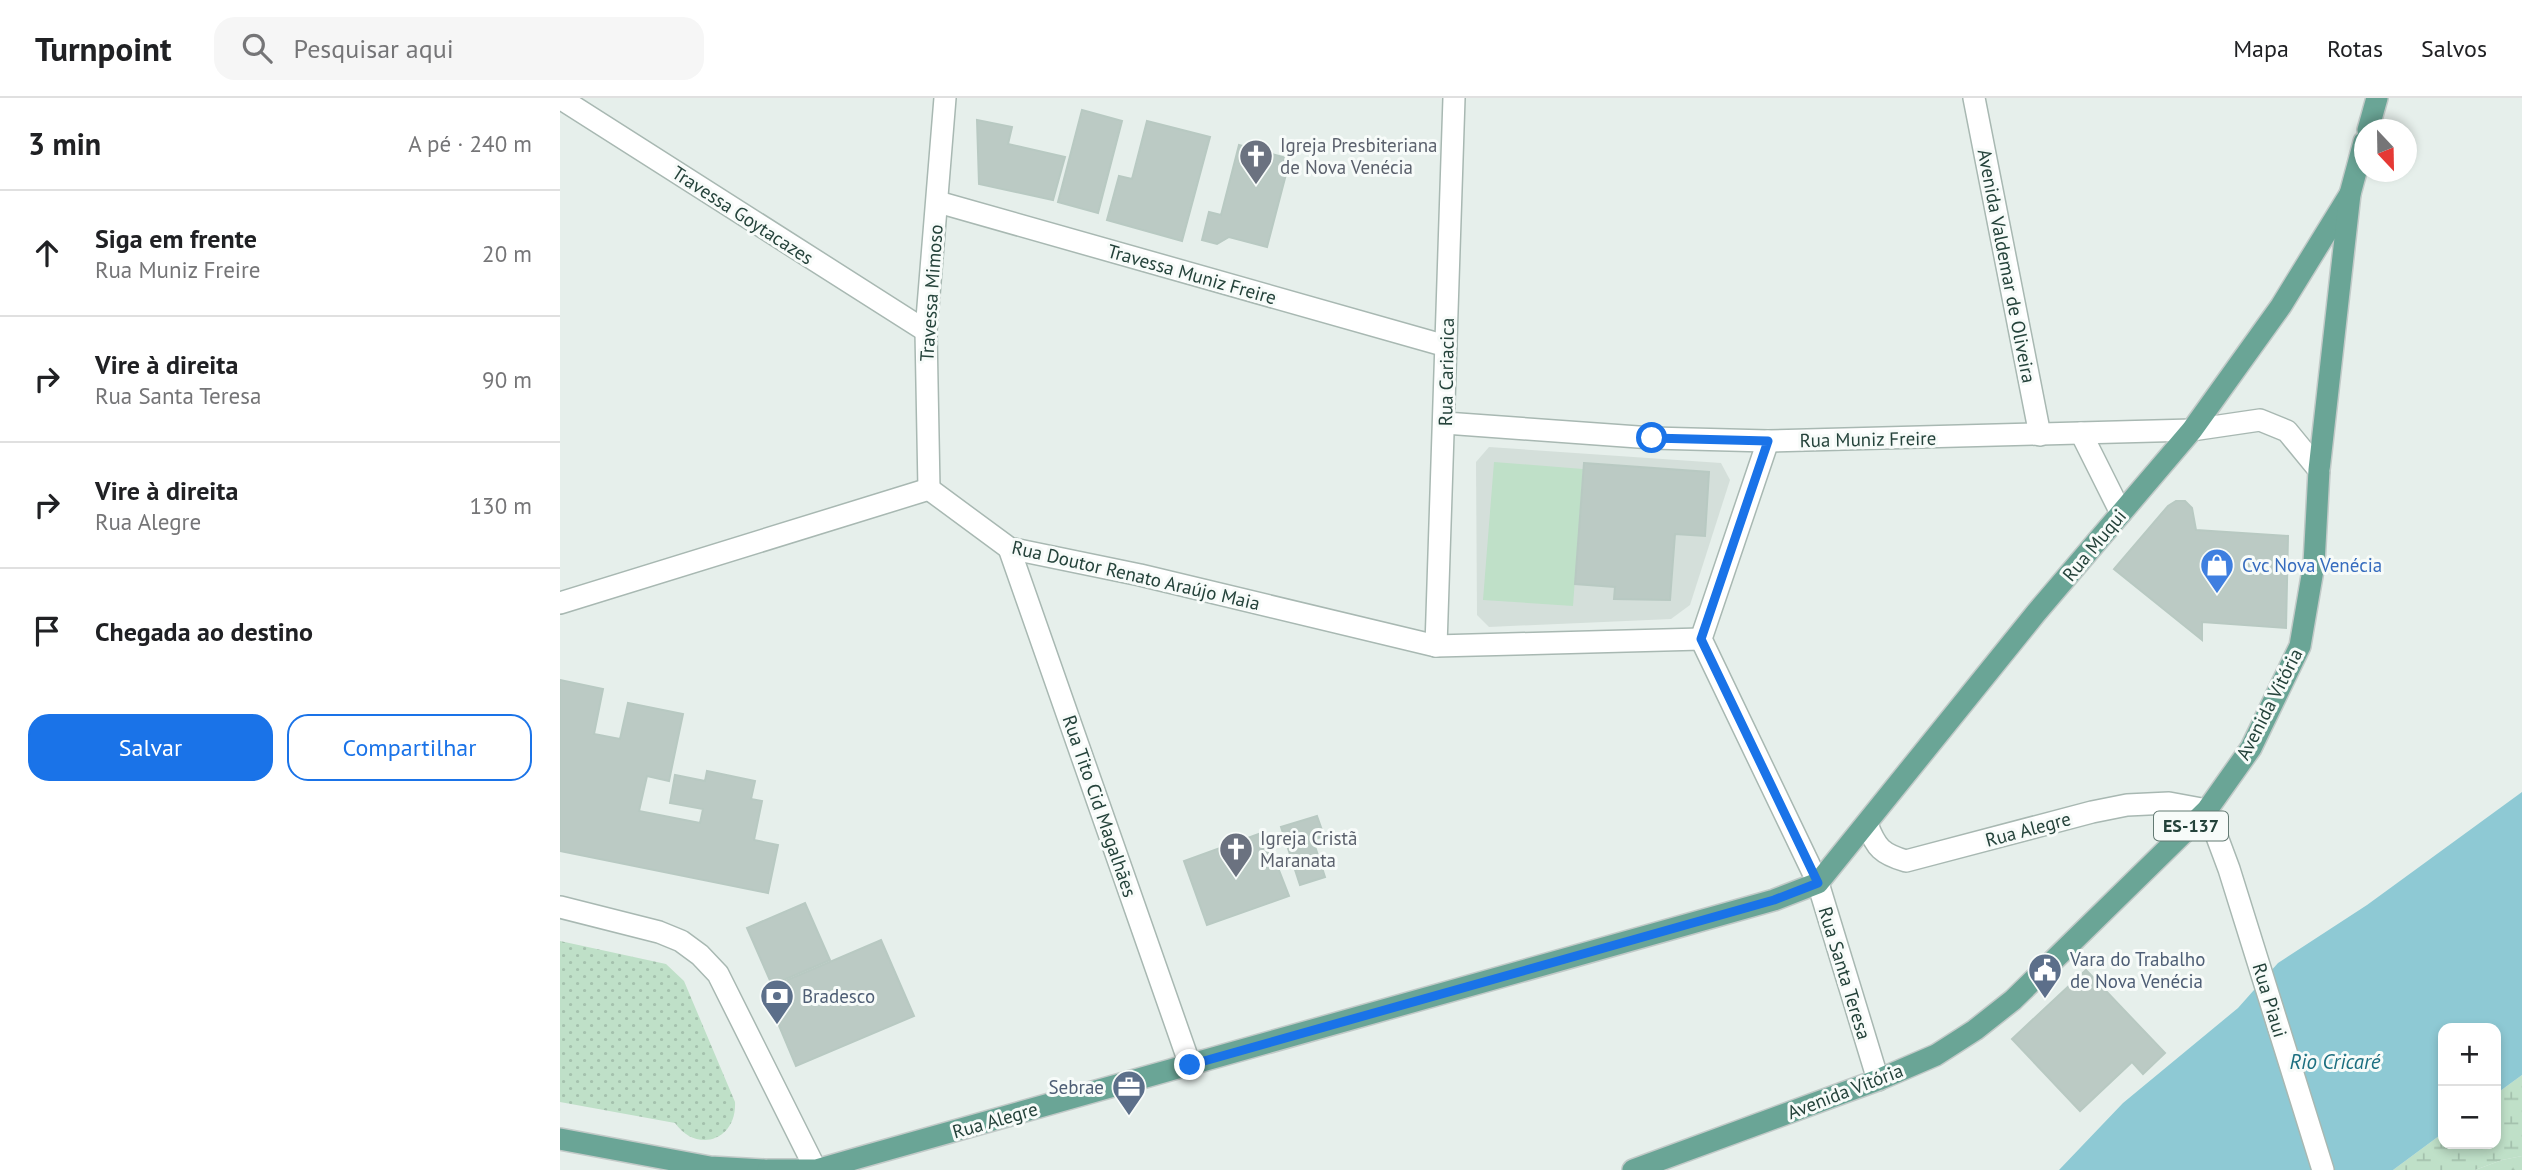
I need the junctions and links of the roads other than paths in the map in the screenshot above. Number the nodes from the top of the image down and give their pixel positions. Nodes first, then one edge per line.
1 (560, 98) edge
2 (945, 98) edge
3 (1454, 98) edge
4 (1975, 98) edge
5 (2377, 98) edge
6 (2371, 119) edge
7 (2354, 179) edge
8 (2350, 194) junction
9 (938, 202) junction
10 (926, 331) junction
11 (1446, 346) junction
12 (1445, 423) junction
13 (2192, 430) junction
14 (2081, 433) junction
15 (2039, 435) junction
16 (1768, 441) junction
17 (2319, 470) junction
18 (929, 489) junction
19 (2121, 513) junction
20 (1009, 548) junction
21 (560, 603) edge
22 (1701, 639) junction
23 (1436, 646) junction
24 (2207, 810) junction
25 (1867, 824) junction
26 (1818, 883) junction
27 (560, 907) edge
28 (1190, 1065) junction
29 (1878, 1080) junction
30 (560, 1139) edge
31 (766, 1170) edge
32 (816, 1170) edge
33 (1633, 1170) edge
34 (2323, 1170) edge

1 - 10 street, Travessa Goytacazes
2 - 9 street, Travessa Mimoso
3 - 11 street, Rua Cariacica
4 - 15 street, Avenida Valdemar de Oliveira
5 - 6 main road
7 - 8 main road, ES-137
8 - 13 main road, Rua Muqui / ES-137
8 - 17 main road, Avenida Vitória / ES-137
9 - 10 street, Travessa Mimoso
9 - 11 street, Travessa Muniz Freire
10 - 18 street, Travessa Mimoso
11 - 12 street, Rua Cariacica
12 - 16 street, Rua Muniz Freire
12 - 23 street, Rua Cariacica
13 - 14 street, Rua Muniz Freire
13 - 17 street, Rua Muniz Freire
13 - 19 main road, Rua Muqui / ES-137
14 - 15 street, Rua Muniz Freire
14 - 19 street
15 - 16 street, Rua Muniz Freire
16 - 22 street
17 - 24 main road, Avenida Vitória / ES-137
18 - 20 street, Rua Doutor Renato Araújo Maia
18 - 21 street
19 - 25 main road, Rua Muqui / ES-137
20 - 23 street, Rua Doutor Renato Araújo Maia
20 - 28 street, Rua Tito Cid Magalhães
22 - 23 street, Rua Doutor Renato Araújo Maia
22 - 26 street, Rua Santa Teresa
24 - 25 street, Rua Alegre
24 - 29 main road, Avenida Vitória / ES-137
24 - 34 street, Rua Piaui
25 - 26 main road, Rua Muqui / ES-137
26 - 28 main road, Rua Alegre / ES-137
26 - 29 street, Rua Santa Teresa
27 - 32 street
28 - 32 main road, Rua Alegre / ES-137
29 - 33 main road, Avenida Vitória / ES-137
30 - 31 main road, ES-137
31 - 32 main road, ES-137

